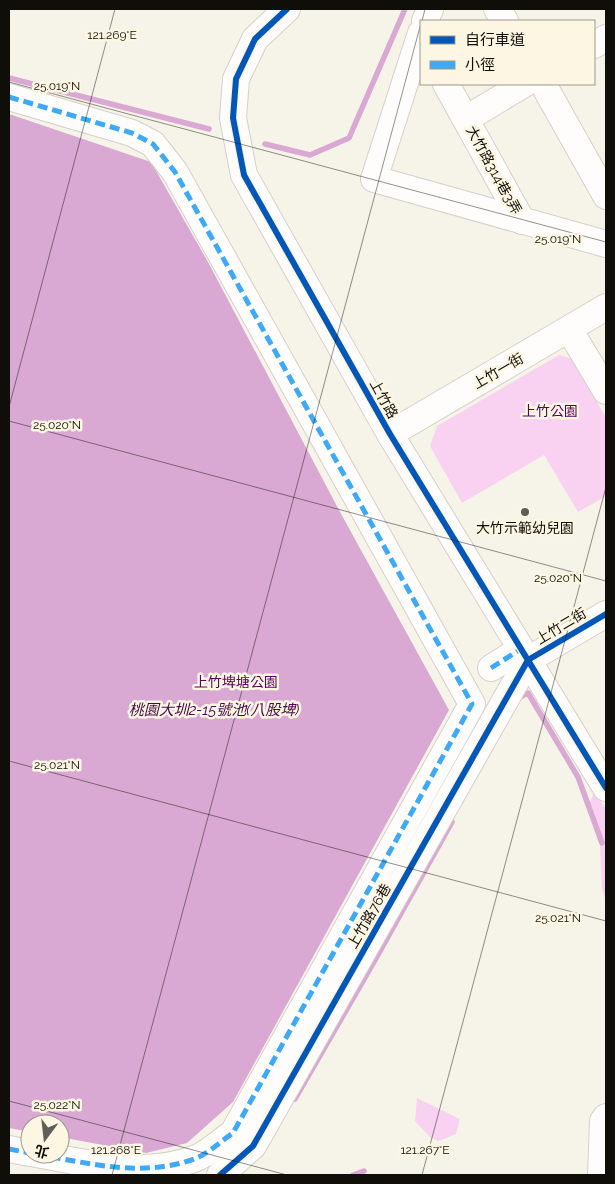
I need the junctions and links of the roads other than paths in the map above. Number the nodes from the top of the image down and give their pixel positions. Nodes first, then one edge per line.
1 (287, 9) edge
2 (497, 9) edge
3 (504, 20) edge
4 (420, 39) edge
5 (447, 85) edge
6 (522, 85) edge
7 (545, 85) edge
8 (9, 97) edge
9 (466, 119) junction
10 (606, 196) edge
11 (522, 221) junction
12 (606, 244) edge
13 (606, 308) edge
14 (569, 329) junction
15 (606, 391) edge
16 (390, 434) junction
17 (606, 614) edge
18 (524, 654) junction
19 (491, 668) dead end
20 (606, 788) edge
21 (606, 1117) edge
22 (70, 1160) edge
23 (220, 1175) edge
24 (602, 1175) edge

1 - 16 street, 上竹路
2 - 3 street
4 - 11 street
5 - 9 street, 大竹路314巷3弄
6 - 9 street
7 - 10 street
8 - 22 street
9 - 11 street, 大竹路314巷3弄
11 - 12 street
13 - 14 street, 上竹一街
14 - 15 street
14 - 16 street, 上竹一街
16 - 18 street, 上竹路
17 - 18 street, 上竹二街
18 - 19 street, 上竹二街
18 - 20 street, 上竹路
18 - 23 street, 上竹路76巷
21 - 24 street

